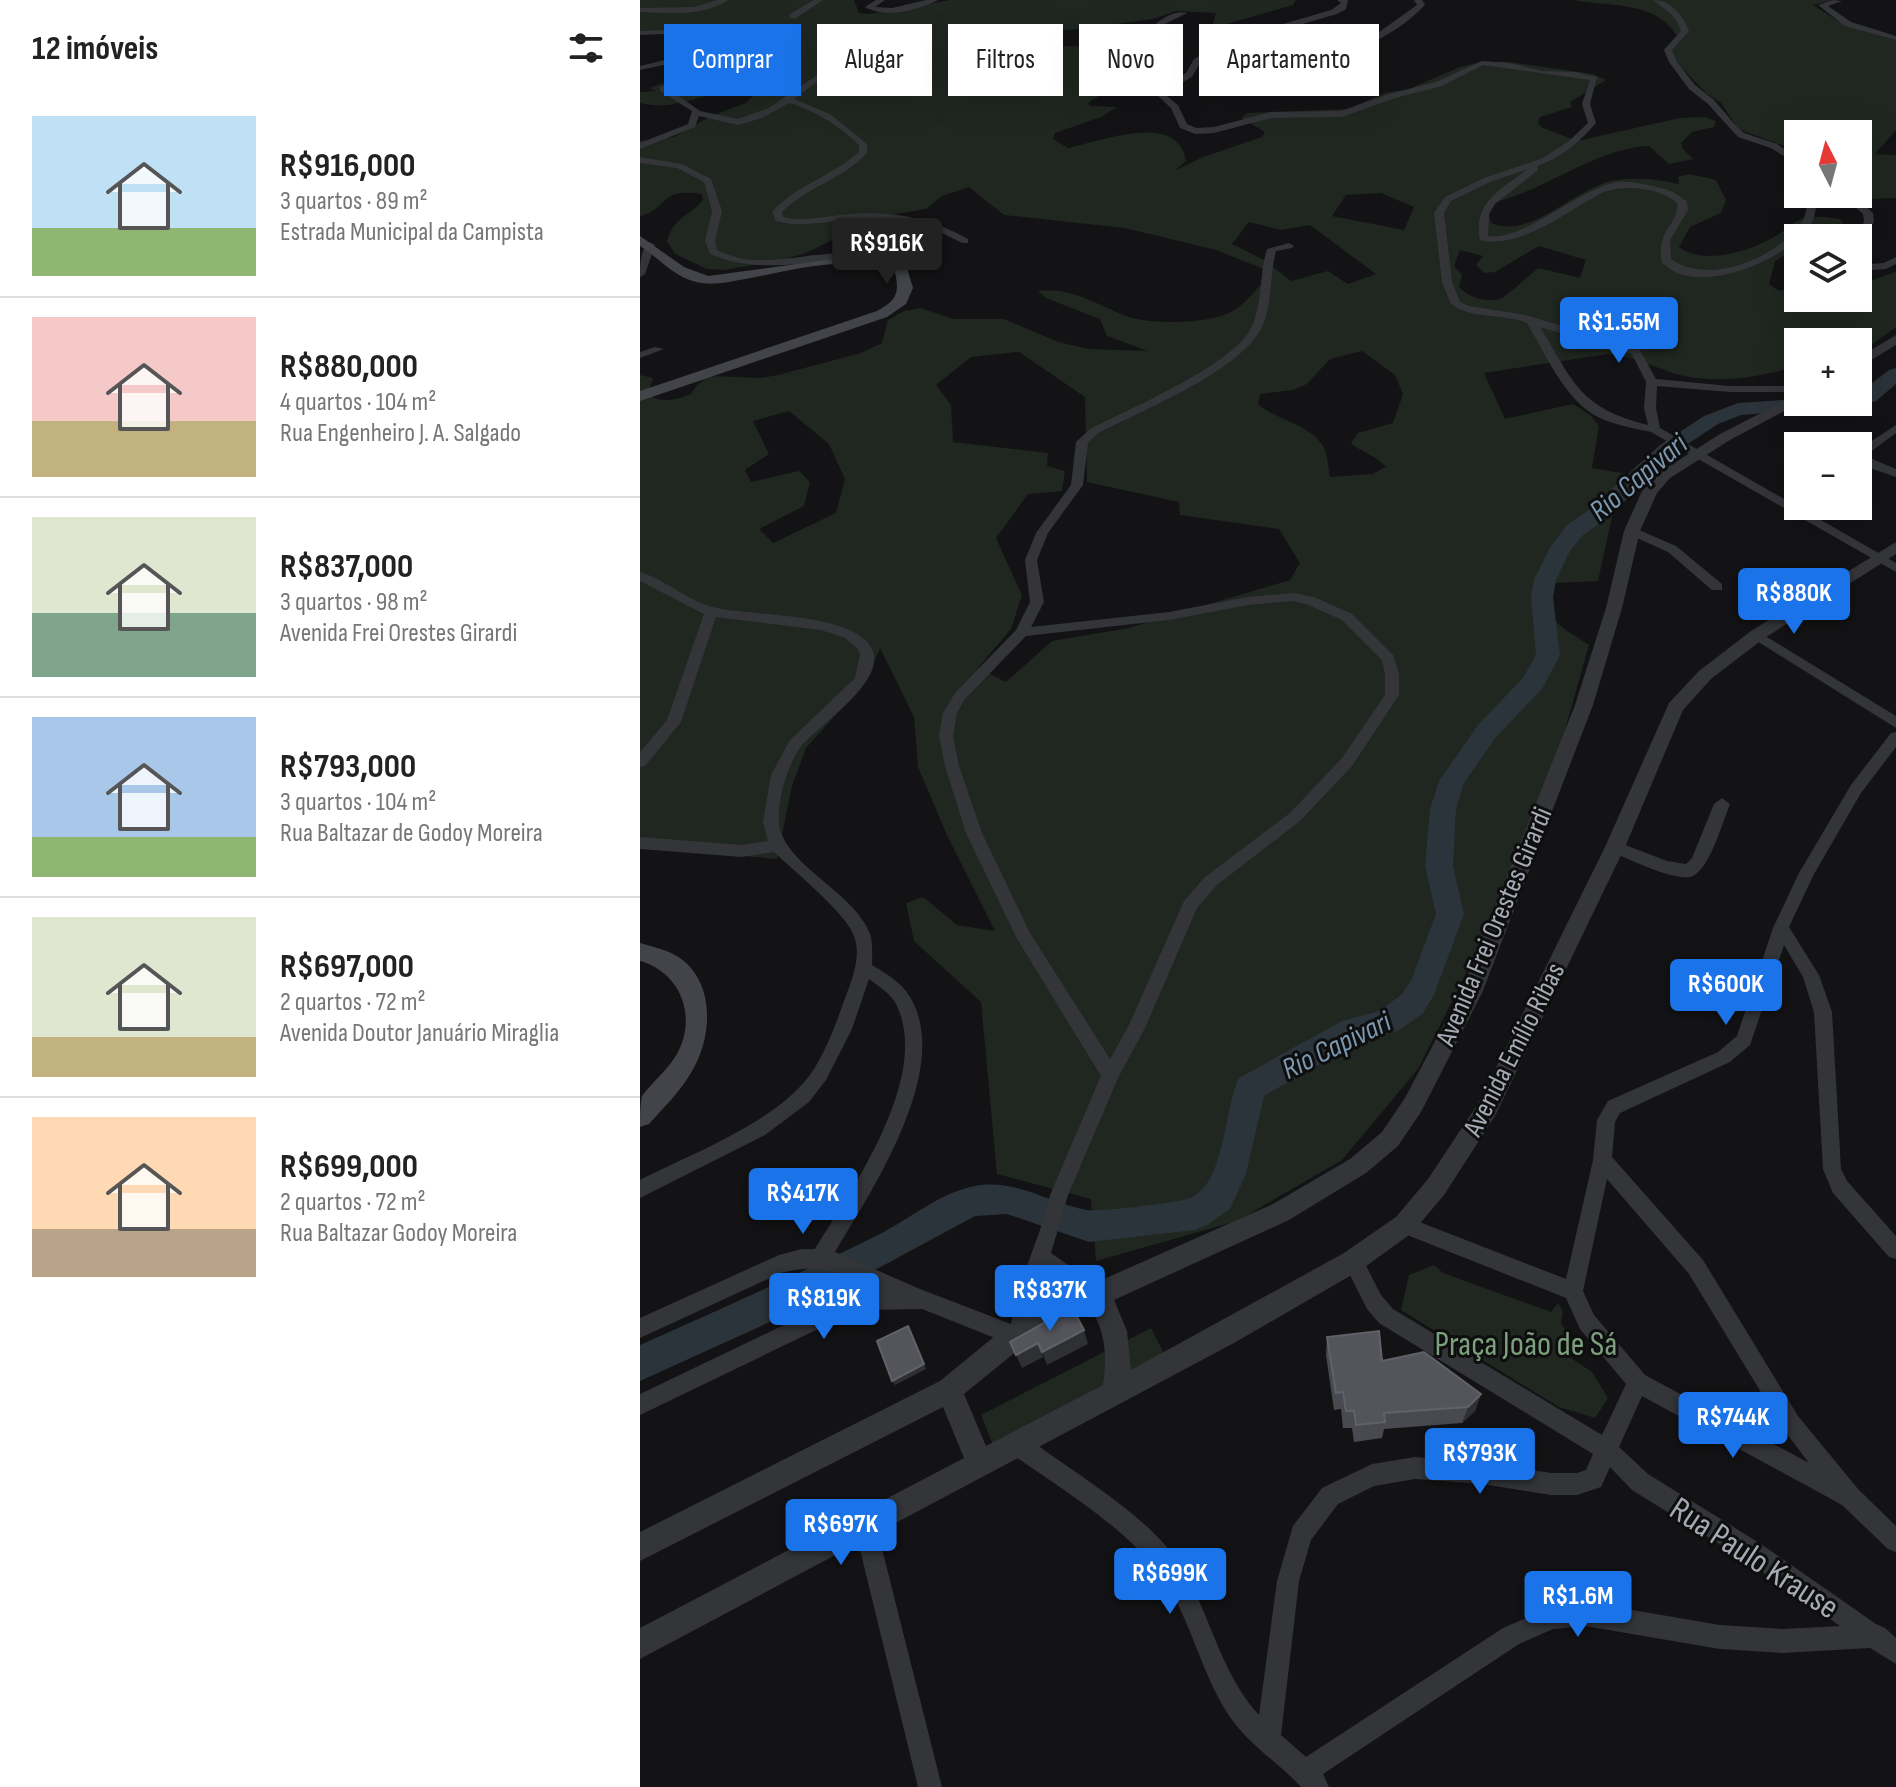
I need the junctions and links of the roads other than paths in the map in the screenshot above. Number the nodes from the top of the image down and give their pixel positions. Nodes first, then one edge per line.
1 (724, 0) edge
2 (819, 0) edge
3 (881, 0) edge
4 (1341, 0) edge
5 (1657, 0) edge
6 (1838, 1) edge
7 (1422, 2) edge
8 (640, 10) edge
9 (1815, 11) dead end
10 (1183, 13) dead end
11 (902, 14) dead end
12 (793, 16) dead end
13 (1160, 24) edge
14 (1869, 31) junction
15 (664, 32) edge
16 (640, 33) edge
17 (1379, 36) edge
18 (1896, 38) edge
19 (664, 61) edge
20 (640, 68) edge
21 (817, 77) edge
22 (1183, 78) edge
23 (675, 96) edge
24 (1162, 96) edge
25 (785, 99) junction
26 (696, 114) junction
27 (640, 146) edge
28 (1784, 153) edge
29 (640, 160) edge
30 (1546, 160) junction
31 (1810, 208) edge
32 (965, 241) dead end
33 (645, 243) edge
34 (1289, 246) dead end
35 (1896, 260) edge
36 (879, 261) junction
37 (1872, 267) edge
38 (640, 274) edge
39 (1531, 321) junction
40 (1896, 339) edge
41 (659, 349) dead end
42 (640, 355) edge
43 (1872, 355) edge
44 (1652, 382) junction
45 (1784, 389) edge
46 (640, 396) edge
47 (1784, 406) edge
48 (1896, 428) edge
49 (1658, 432) junction
50 (1693, 452) junction
51 (1896, 473) edge
52 (1632, 531) junction
53 (1896, 547) edge
54 (1878, 558) junction
55 (1896, 568) edge
56 (640, 576) edge
57 (1717, 587) dead end
58 (711, 612) junction
59 (1022, 632) junction
60 (1757, 635) junction
61 (1896, 723) edge
62 (1896, 737) edge
63 (640, 762) edge
64 (1722, 804) dead end
65 (640, 843) edge
66 (777, 846) junction
67 (1615, 847) junction
68 (1781, 928) junction
69 (640, 952) edge
70 (864, 968) junction
71 (1110, 1075) junction
72 (640, 1116) edge
73 (1602, 1160) junction
74 (640, 1189) edge
75 (1404, 1225) junction
76 (1896, 1250) edge
77 (1041, 1257) junction
78 (826, 1258) junction
79 (1353, 1261) junction
80 (1573, 1291) junction
81 (1097, 1297) junction
82 (922, 1299) junction
83 (640, 1328) edge
84 (1017, 1334) junction
85 (1638, 1382) junction
86 (949, 1390) junction
87 (1115, 1393) junction
88 (640, 1405) edge
89 (1017, 1444) junction
90 (1607, 1450) junction
91 (980, 1465) junction
92 (1850, 1497) junction
93 (865, 1525) junction
94 (1896, 1541) edge
95 (640, 1547) edge
96 (1878, 1636) junction
97 (640, 1644) edge
98 (1896, 1652) edge
99 (1268, 1742) junction
100 (1311, 1779) edge
101 (930, 1787) edge

1 - 8 street
2 - 12 street
3 - 11 street
4 - 22 street
5 - 28 street
6 - 14 street
7 - 17 street
9 - 14 street
10 - 13 street
14 - 18 street
15 - 16 street
19 - 20 street
21 - 25 street
23 - 26 street
24 - 30 street
25 - 26 street
25 - 32 street
26 - 27 street
29 - 36 street
30 - 31 street
30 - 39 street
33 - 36 main road
33 - 38 street
34 - 59 street
35 - 37 street
36 - 46 main road
39 - 44 street
39 - 49 street
40 - 43 street
41 - 42 street
44 - 45 street
44 - 49 street
47 - 50 street, Avenida Frei Orestes Girardi
48 - 51 street
49 - 50 street
50 - 52 street, Avenida Frei Orestes Girardi
50 - 54 street
52 - 57 street
52 - 81 street, Avenida Frei Orestes Girardi
53 - 54 street, Avenida Emílio Ribas
54 - 55 street
54 - 60 street, Avenida Emílio Ribas
56 - 58 street
58 - 63 street
58 - 66 street
59 - 71 street
59 - 71 street
60 - 61 street
60 - 67 street, Avenida Emílio Ribas
62 - 68 street
64 - 67 street
65 - 66 street
66 - 70 street
67 - 75 street, Avenida Emílio Ribas
68 - 73 street
68 - 76 street
69 - 72 main road
70 - 74 street
70 - 78 street
71 - 77 street
73 - 80 street
73 - 92 street
75 - 79 street, Avenida Emílio Ribas
75 - 80 street
77 - 81 street
77 - 84 street
78 - 82 street
78 - 83 street
79 - 87 street, Avenida Emílio Ribas
79 - 90 street, Rua Paulo Krause
80 - 85 street
81 - 84 street, Avenida Frei Orestes Girardi
81 - 87 street
82 - 84 street
82 - 88 street
84 - 86 street, Avenida Frei Orestes Girardi
85 - 90 street
85 - 92 street
86 - 91 street
86 - 95 street, Avenida Frei Orestes Girardi
87 - 89 street, Avenida Emílio Ribas
89 - 91 street, Avenida Emílio Ribas
89 - 99 street
90 - 96 street, Rua Paulo Krause
90 - 99 street
91 - 93 street, Avenida Emílio Ribas
92 - 94 street
93 - 97 street, Avenida Emílio Ribas
93 - 101 street
96 - 98 street, Rua Paulo Krause
96 - 100 street
99 - 100 street

